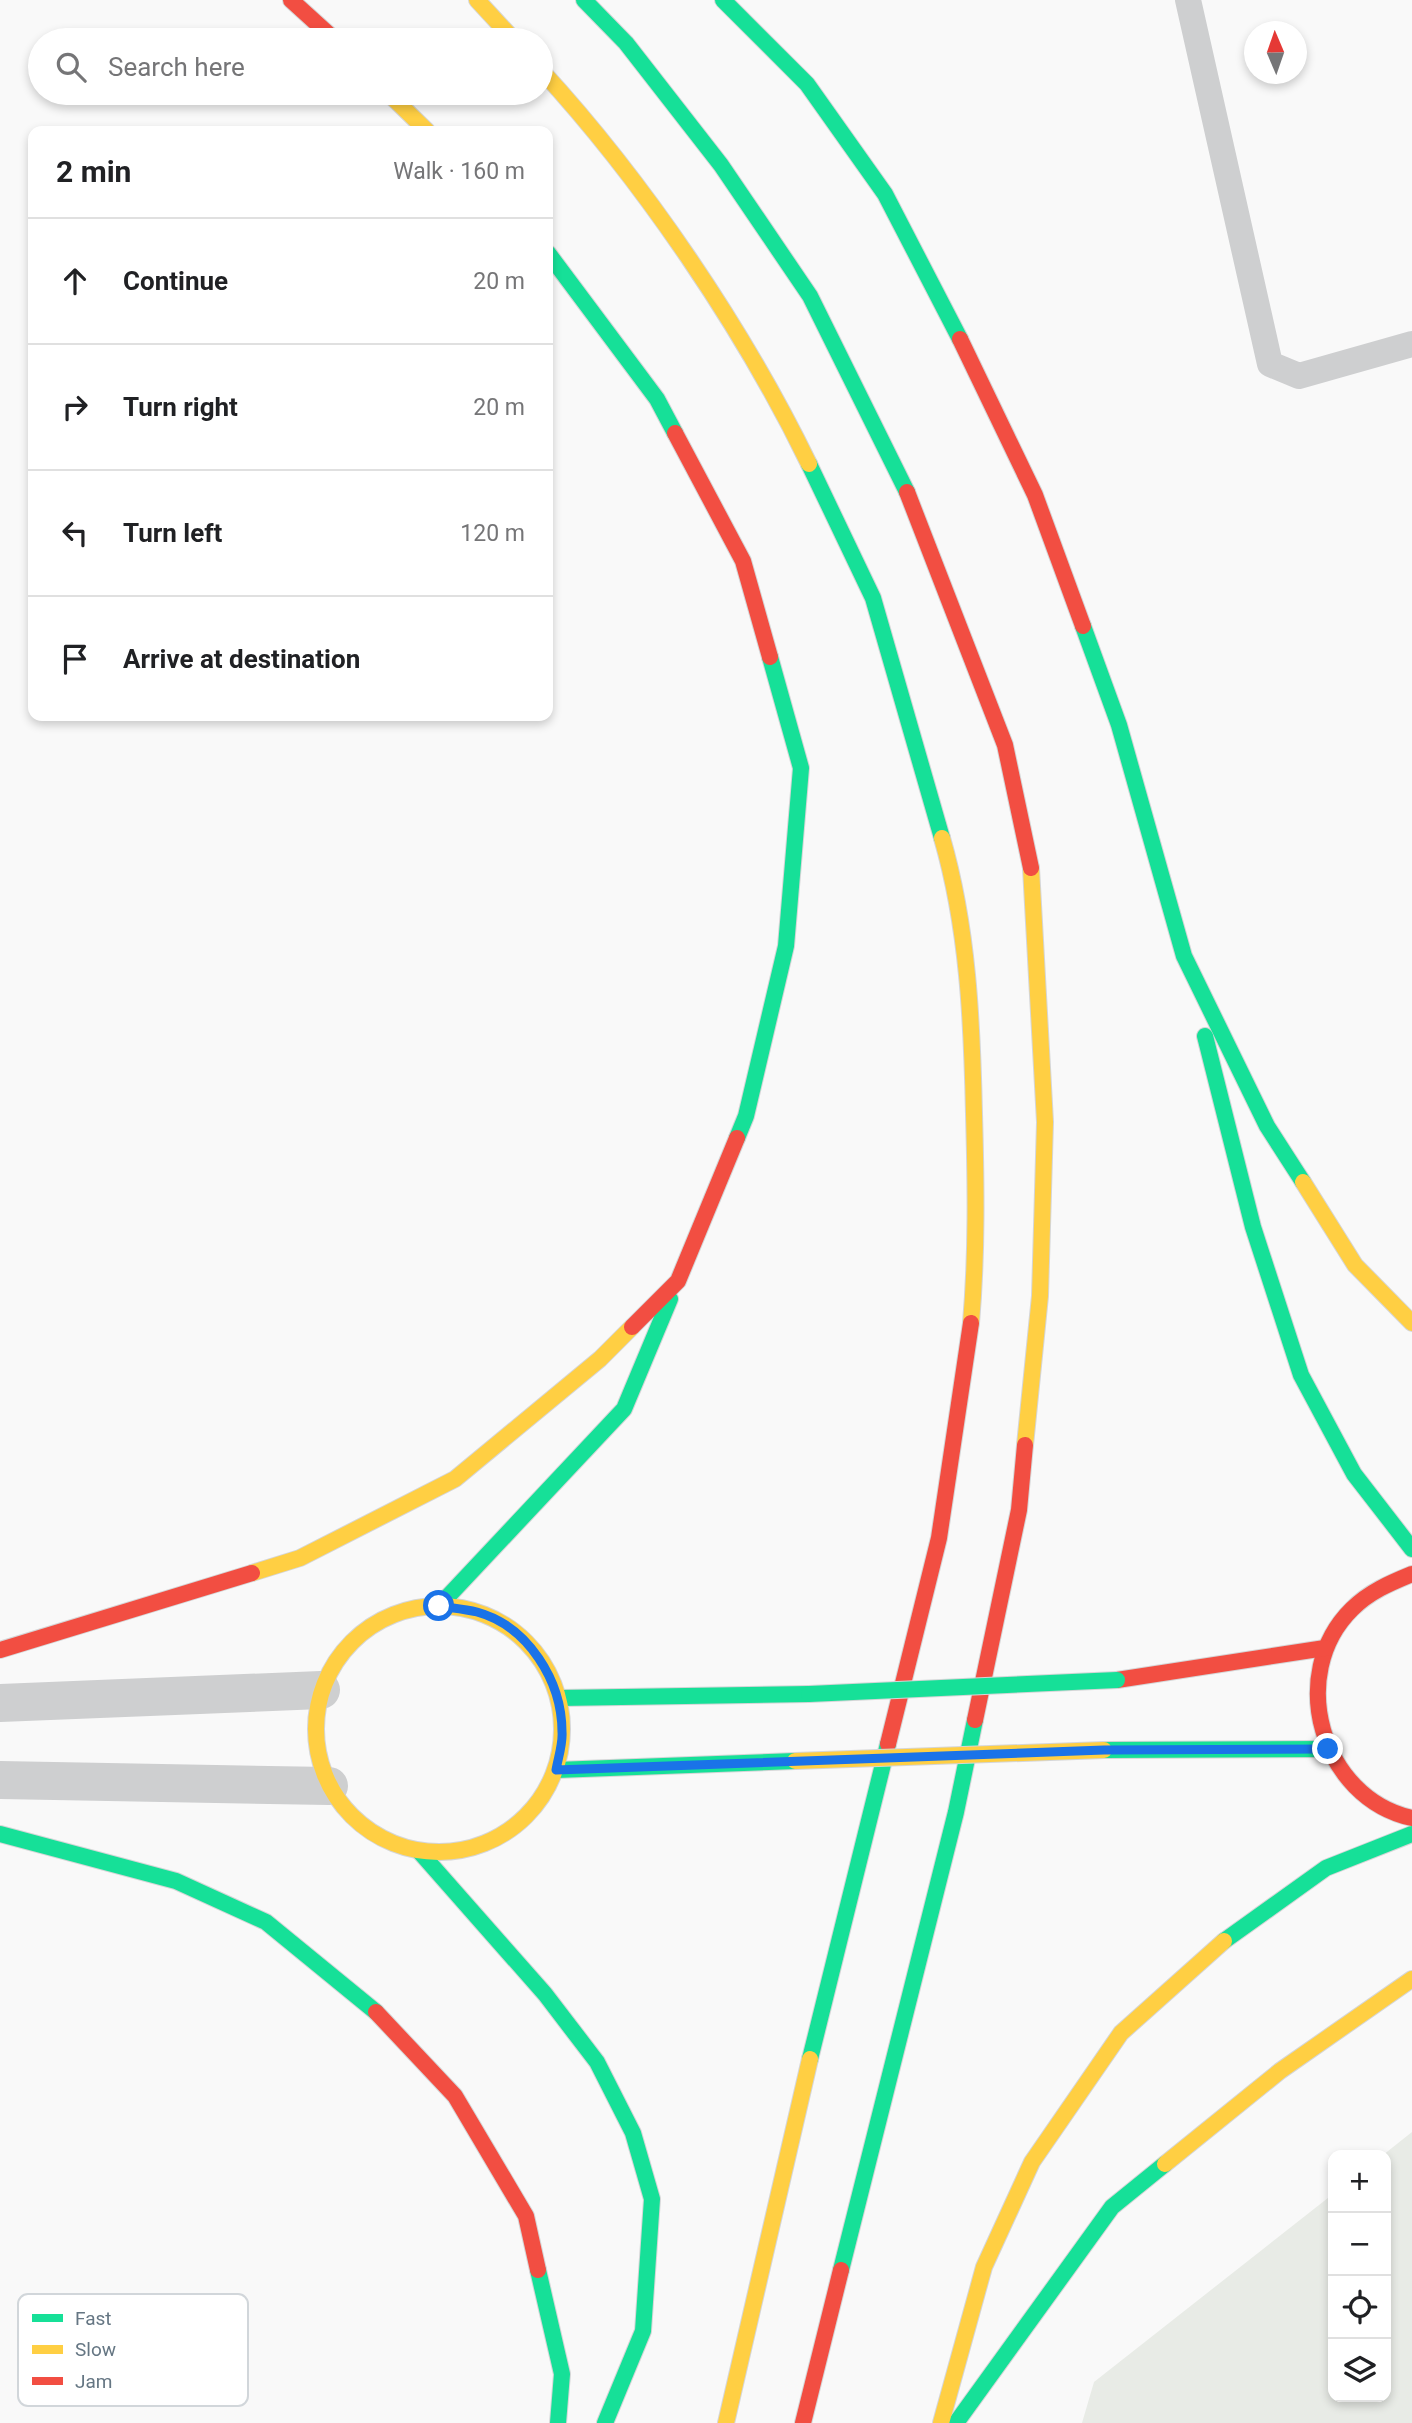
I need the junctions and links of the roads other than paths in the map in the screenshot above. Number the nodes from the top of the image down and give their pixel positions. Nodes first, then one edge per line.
1 (291, 0) edge
2 (477, 0) edge
3 (584, 0) edge
4 (723, 0) edge
5 (1188, 0) edge
6 (322, 28) edge
7 (503, 28) edge
8 (553, 83) edge
9 (400, 105) edge
10 (422, 126) edge
11 (553, 260) edge
12 (1412, 344) edge
13 (1184, 956) junction
14 (678, 1281) junction
15 (1412, 1323) edge
16 (1412, 1549) edge
17 (1412, 1574) edge
18 (439, 1606) junction
19 (1325, 1648) junction
20 (0, 1650) edge
21 (321, 1690) junction
22 (559, 1698) junction
23 (0, 1703) edge
24 (1328, 1749) junction
25 (556, 1770) junction
26 (0, 1780) edge
27 (329, 1786) junction
28 (1412, 1818) edge
29 (0, 1834) edge
30 (1412, 1834) edge
31 (419, 1851) junction
32 (1412, 1979) edge
33 (558, 2423) edge
34 (606, 2423) edge
35 (726, 2423) edge
36 (803, 2423) edge
37 (941, 2423) edge
38 (956, 2423) edge

1 - 6 main road
2 - 7 main road
3 - 36 main road
4 - 13 main road
5 - 12 lane
8 - 35 main road
9 - 10 main road
11 - 14 main road
13 - 15 main road
13 - 16 main road
14 - 18 main road
14 - 20 main road
17 - 19 main road
18 - 21 main road
18 - 22 main road
19 - 22 main road, bridge
19 - 24 main road
21 - 23 street
21 - 27 main road
22 - 25 main road
24 - 25 main road, bridge
24 - 28 main road
25 - 31 main road
26 - 27 street
27 - 31 main road
29 - 33 main road
30 - 37 main road
31 - 34 main road
32 - 38 main road

